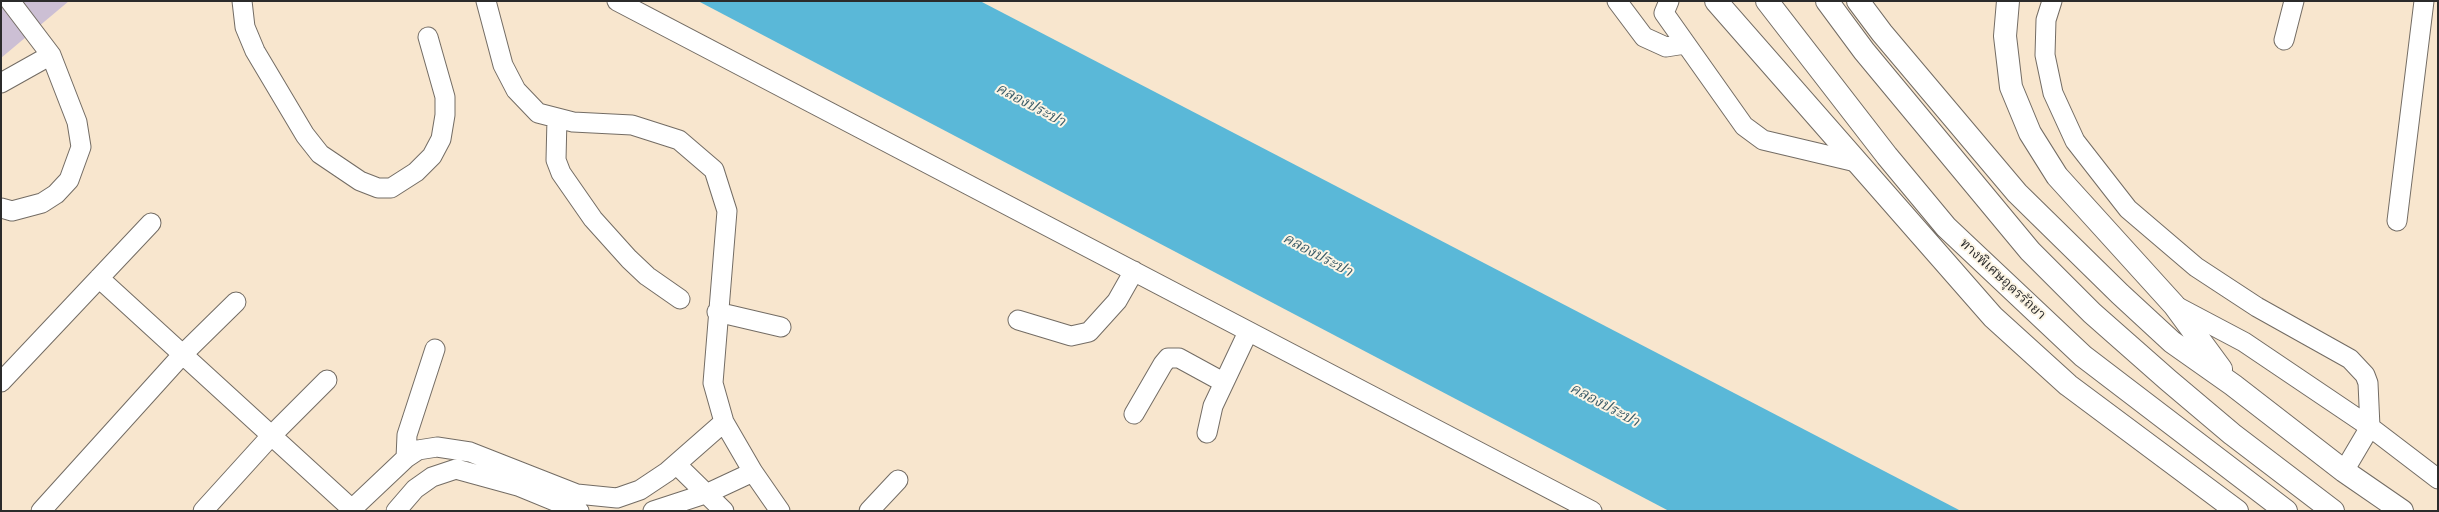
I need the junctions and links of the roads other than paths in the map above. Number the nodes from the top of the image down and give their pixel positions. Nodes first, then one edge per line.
1 (10, 1) edge
2 (242, 1) edge
3 (486, 1) edge
4 (617, 1) edge
5 (1617, 1) edge
6 (1669, 1) edge
7 (1716, 1) edge
8 (1767, 1) edge
9 (1827, 1) edge
10 (1858, 1) edge
11 (2008, 1) edge
12 (2052, 1) edge
13 (2294, 1) edge
14 (2424, 1) edge
15 (428, 37) dead end
16 (2284, 40) dead end
17 (1685, 44) junction
18 (51, 55) junction
19 (1, 84) edge
20 (557, 118) junction
21 (1856, 162) junction
22 (1, 208) edge
23 (2397, 221) dead end
24 (151, 223) dead end
25 (1134, 271) junction
26 (99, 278) junction
27 (680, 299) dead end
28 (236, 302) dead end
29 (2174, 305) junction
30 (717, 312) junction
31 (1018, 320) dead end
32 (781, 327) dead end
33 (1248, 332) junction
34 (435, 350) dead end
35 (182, 355) junction
36 (327, 380) dead end
37 (1, 382) edge
38 (1223, 382) junction
39 (2233, 385) junction
40 (1134, 414) dead end
41 (724, 422) junction
42 (2370, 427) junction
43 (1207, 433) dead end
44 (271, 436) junction
45 (406, 458) junction
46 (676, 464) junction
47 (2344, 471) junction
48 (753, 472) junction
49 (2438, 479) edge
50 (898, 480) dead end
51 (708, 493) junction
52 (352, 510) edge
53 (41, 511) edge
54 (203, 511) edge
55 (396, 511) edge
56 (580, 511) edge
57 (653, 511) edge
58 (724, 511) edge
59 (780, 511) edge
60 (869, 511) edge
61 (1592, 511) edge
62 (2237, 511) edge
63 (2286, 511) edge
64 (2333, 511) edge
65 (2402, 511) edge

1 - 18 street
2 - 15 street
3 - 20 street
4 - 25 street
5 - 17 street
6 - 17 street
7 - 21 highway
8 - 63 highway, ทางพิเศษอุดรรัถยา
9 - 64 highway
10 - 39 highway
11 - 29 highway
12 - 42 street
13 - 16 street
14 - 23 street
17 - 21 street
18 - 19 street
18 - 22 street
20 - 27 street
20 - 30 street
21 - 62 highway
24 - 26 street
25 - 31 street
25 - 33 street
26 - 35 street
26 - 37 street
28 - 35 street
29 - 39 highway
29 - 42 street
30 - 32 street
30 - 41 street
33 - 38 street
33 - 61 street
34 - 45 street
35 - 44 street
35 - 53 street
36 - 44 street
38 - 40 street
38 - 43 street
39 - 47 highway
41 - 46 street
41 - 48 street
42 - 47 street
42 - 49 street
44 - 52 street
44 - 54 street
45 - 46 street
45 - 52 street
46 - 51 street
47 - 65 highway
48 - 51 street
48 - 59 street
50 - 60 street
51 - 57 street
51 - 58 street
55 - 56 street

